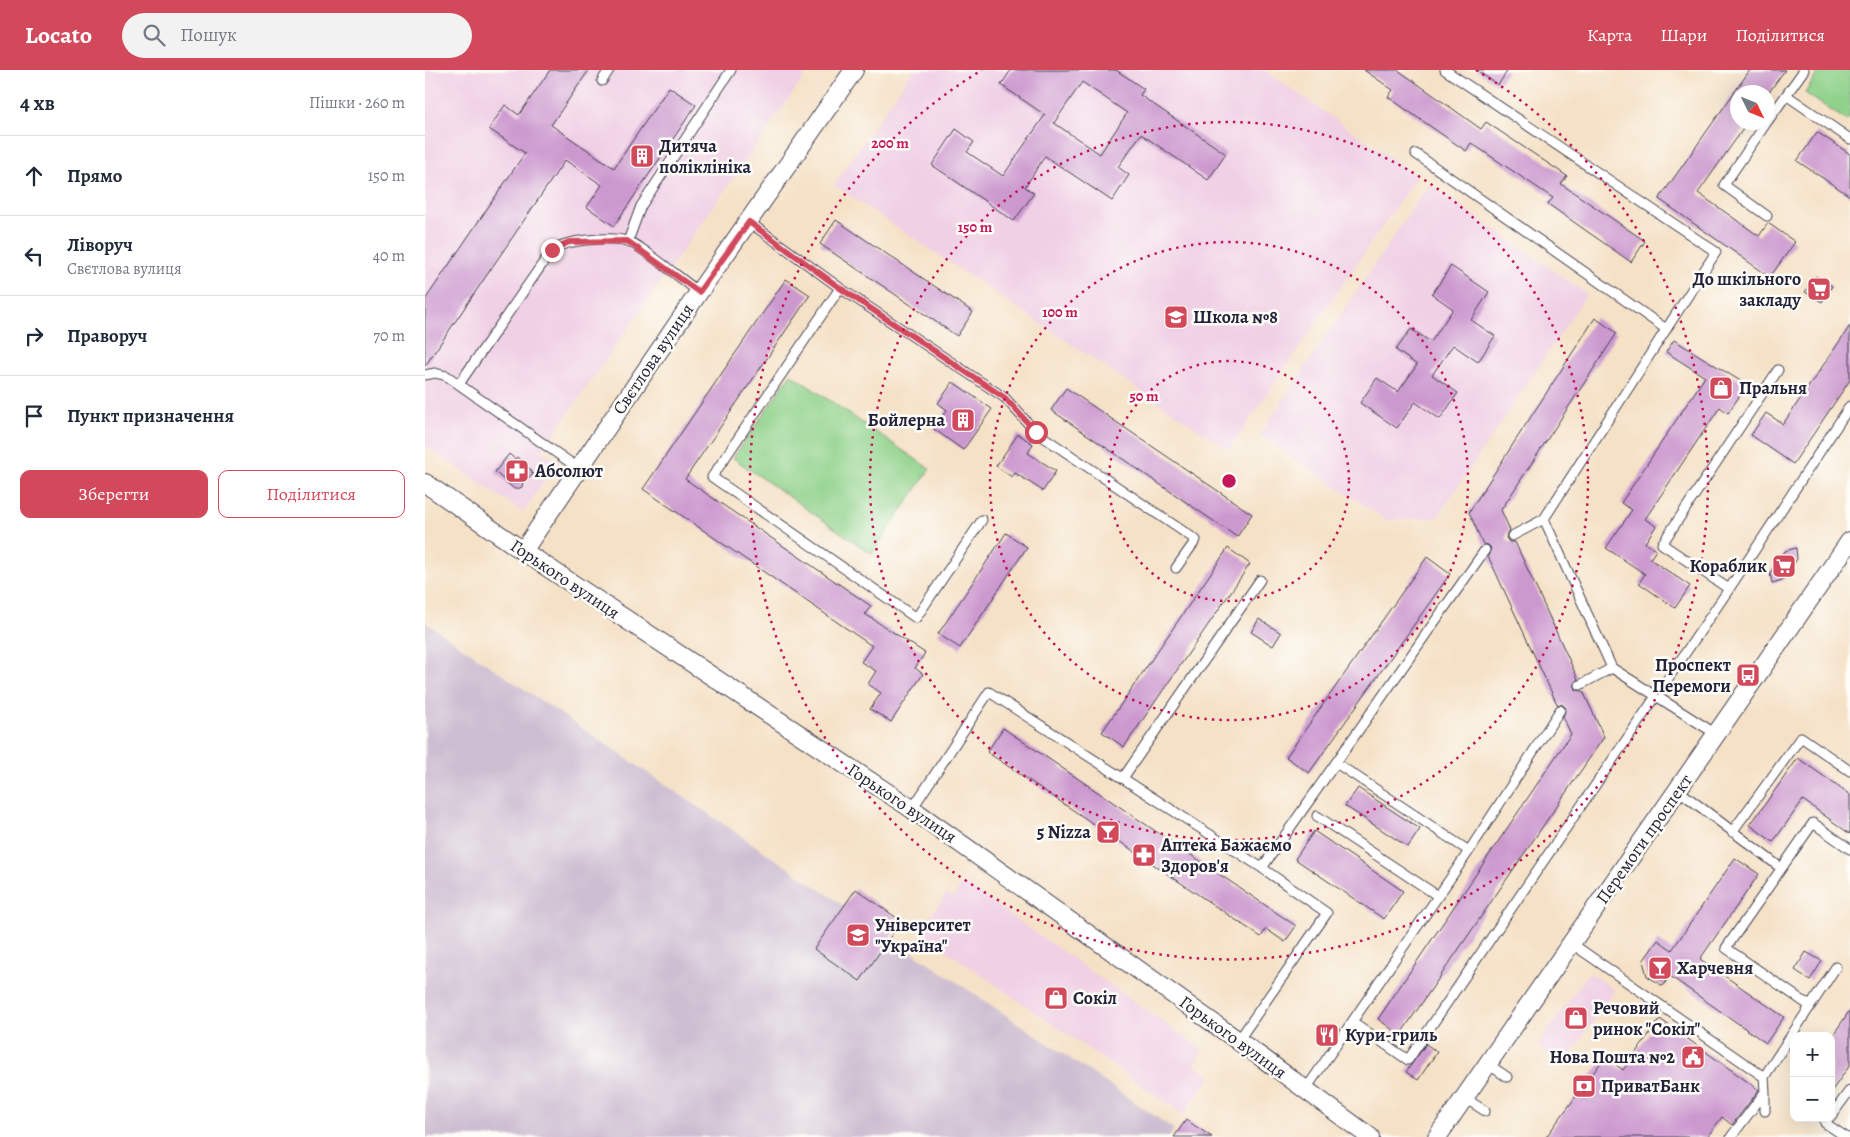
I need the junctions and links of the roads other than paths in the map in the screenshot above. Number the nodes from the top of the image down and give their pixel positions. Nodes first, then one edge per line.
1 (609, 70) edge
2 (731, 70) edge
3 (1445, 70) edge
4 (1804, 70) edge
5 (849, 72) edge
6 (602, 81) dead end
7 (1786, 95) junction
8 (1775, 111) edge
9 (1761, 130) edge
10 (1850, 139) edge
11 (1416, 154) dead end
12 (1767, 216) dead end
13 (749, 222) junction
14 (627, 241) junction
15 (840, 288) junction
16 (699, 292) junction
17 (1666, 329) junction
18 (1778, 370) dead end
19 (425, 375) edge
20 (459, 384) junction
21 (1850, 406) edge
22 (579, 468) junction
23 (425, 483) edge
24 (1544, 519) junction
25 (983, 520) dead end
26 (1512, 536) dead end
27 (1850, 541) edge
28 (1485, 550) dead end
29 (523, 551) junction
30 (1176, 568) dead end
31 (1260, 580) dead end
32 (1729, 589) junction
33 (1611, 668) junction
34 (1580, 685) dead end
35 (1656, 695) junction
36 (1560, 710) dead end
37 (1716, 734) junction
38 (1336, 763) junction
39 (1850, 771) edge
40 (1123, 778) junction
41 (1678, 790) junction
42 (912, 809) junction
43 (1317, 816) dead end
44 (1732, 832) junction
45 (1850, 849) edge
46 (1469, 851) junction
47 (1262, 868) junction
48 (1781, 868) junction
49 (1439, 896) junction
50 (1571, 944) junction
51 (1836, 967) dead end
52 (1810, 1006) junction
53 (1353, 1022) junction
54 (1238, 1041) junction
55 (1488, 1064) junction
56 (1507, 1077) dead end
57 (1764, 1077) junction
58 (1306, 1090) junction
59 (1850, 1090) edge
60 (1765, 1092) junction
61 (1465, 1098) junction
62 (1835, 1110) edge
63 (1485, 1111) dead end
64 (1765, 1111) dead end
65 (1826, 1122) edge
66 (1370, 1137) edge
67 (1437, 1137) edge
68 (1731, 1137) edge
69 (1846, 1137) edge

1 - 6 lane
2 - 14 lane
3 - 17 lane
4 - 7 lane
5 - 13 street, Свєтлова вулиця
7 - 8 lane
7 - 10 lane
9 - 12 lane
11 - 17 lane
13 - 15 lane
13 - 16 street, Свєтлова вулиця
14 - 16 lane
14 - 20 lane
15 - 25 lane
15 - 30 lane
16 - 22 street, Свєтлова вулиця
17 - 24 lane
18 - 32 lane
19 - 20 lane
20 - 22 lane
21 - 32 lane
22 - 29 street, Свєтлова вулиця
23 - 29 street, Горького вулиця
24 - 26 lane
24 - 33 lane
27 - 37 street, Перемоги проспект
28 - 38 lane
29 - 42 street, Горького вулиця
31 - 40 lane
32 - 35 lane
33 - 34 lane
33 - 35 lane
35 - 37 lane
35 - 53 lane
36 - 46 lane
37 - 41 street, Перемоги проспект
38 - 46 lane
38 - 47 lane
39 - 44 lane
40 - 42 lane
40 - 47 lane
41 - 44 lane
41 - 50 street, Перемоги проспект
42 - 54 street, Горького вулиця
43 - 49 lane
44 - 48 lane
45 - 48 lane
46 - 49 lane
47 - 54 lane
48 - 52 lane
49 - 53 lane
50 - 55 street, Перемоги проспект
50 - 57 lane
51 - 52 lane
52 - 57 lane
53 - 58 lane
54 - 58 street, Горького вулиця
55 - 56 lane
55 - 61 street, Перемоги проспект
57 - 60 lane
58 - 66 street, Горького вулиця
59 - 62 lane
60 - 64 lane
60 - 68 lane
61 - 63 lane
61 - 67 street, Перемоги проспект
65 - 69 lane

